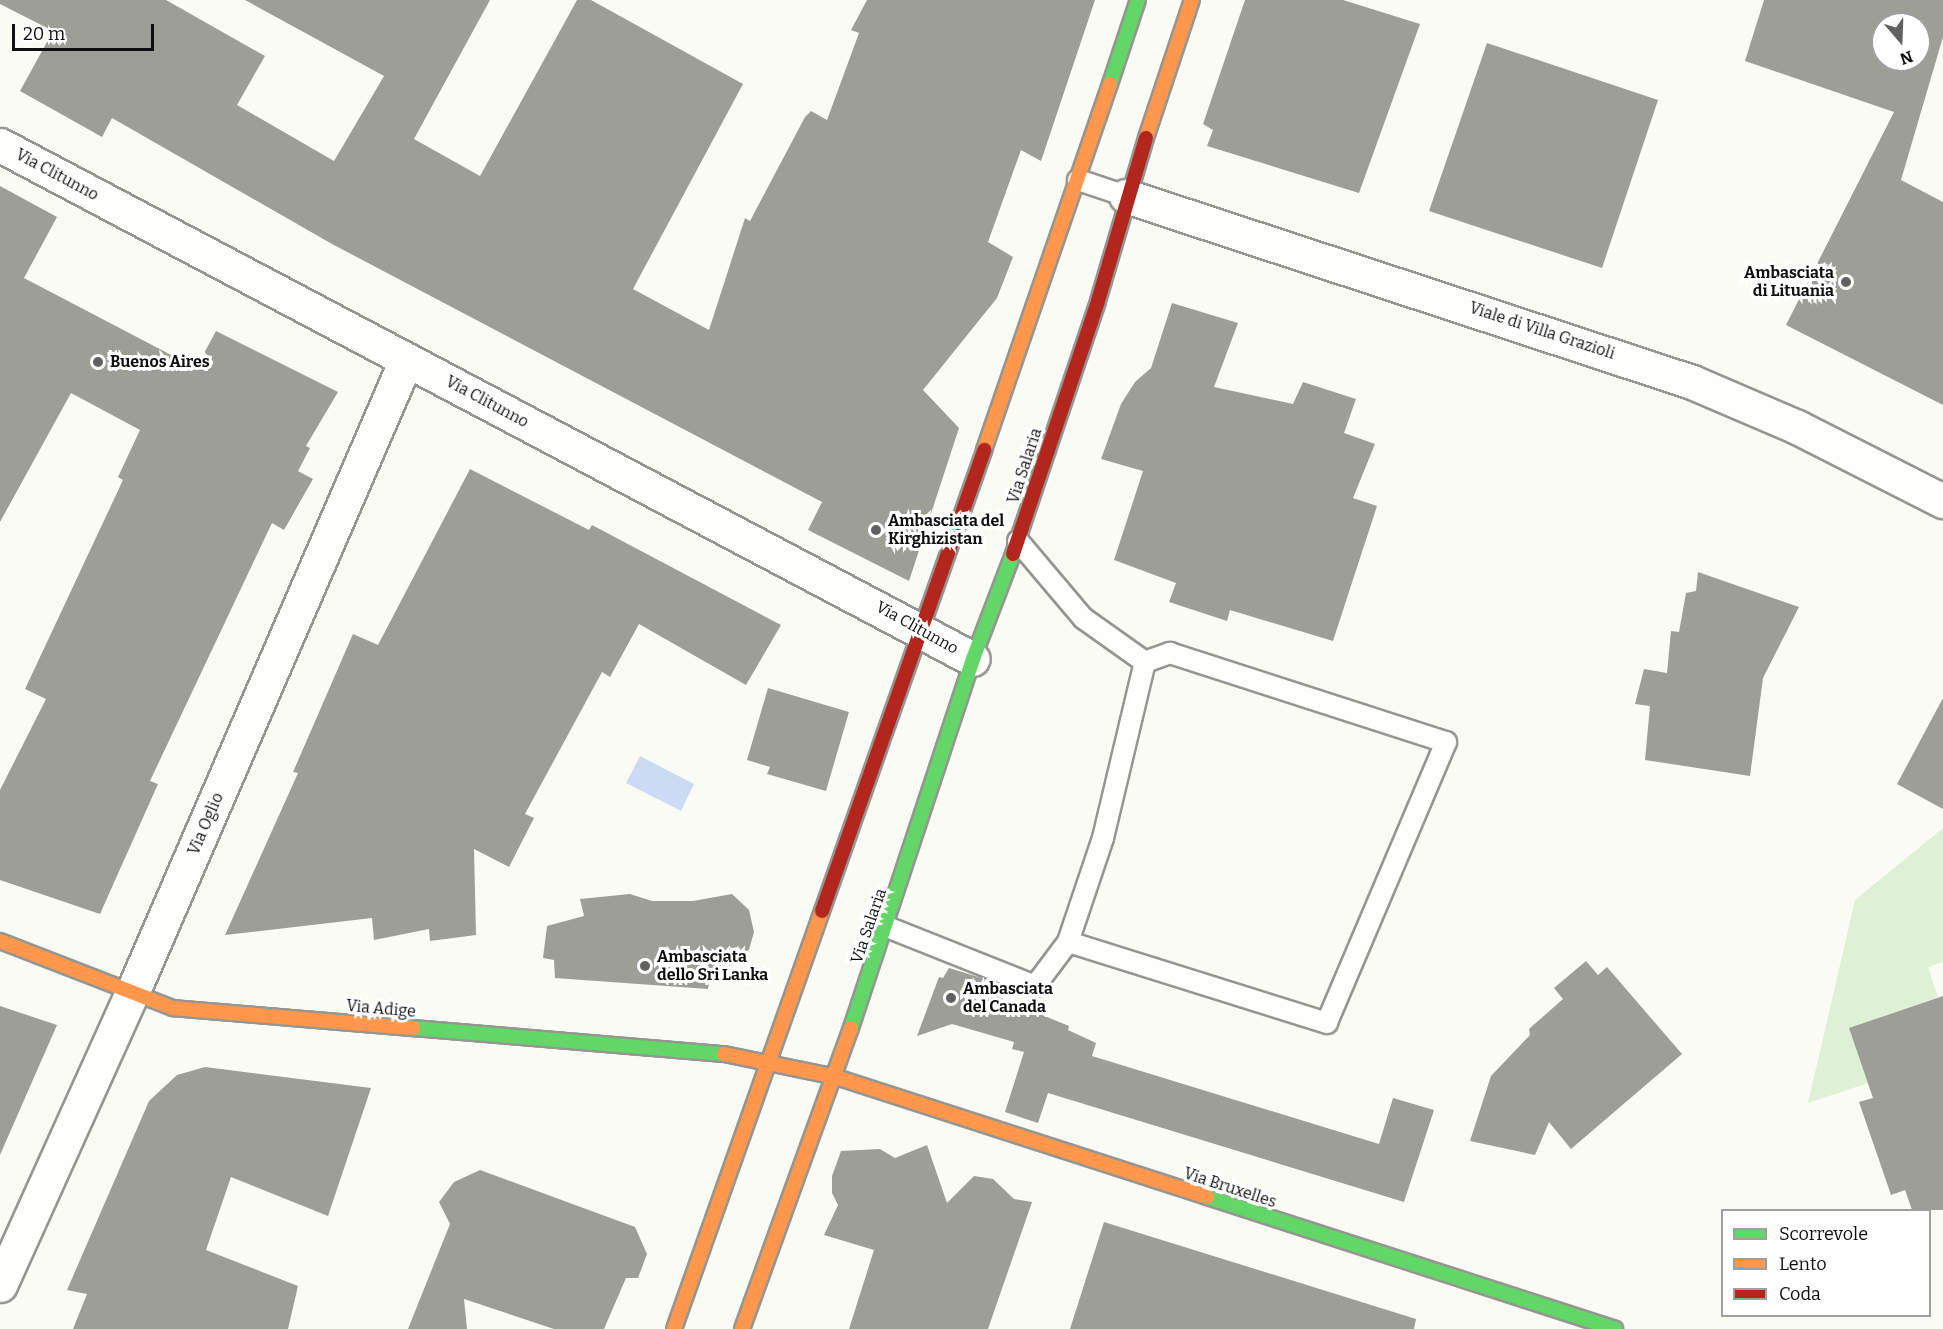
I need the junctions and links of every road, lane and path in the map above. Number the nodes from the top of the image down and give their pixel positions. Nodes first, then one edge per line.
1 (1138, 0) edge
2 (1192, 0) edge
3 (0, 145) edge
4 (1078, 180) junction
5 (1126, 196) junction
6 (406, 360) junction
7 (1943, 501) edge
8 (1018, 541) junction
9 (919, 628) junction
10 (973, 659) junction
11 (1145, 662) junction
12 (887, 927) junction
13 (0, 941) edge
14 (1068, 942) junction
15 (133, 992) junction
16 (770, 1062) junction
17 (836, 1077) junction
18 (0, 1285) edge
19 (674, 1329) edge
20 (742, 1329) edge
21 (1615, 1329) edge

1 - 4 main road
2 - 5 main road, Via Salaria
3 - 6 street, Via Clitunno
4 - 5 lane
4 - 9 main road
5 - 7 street, Viale di Villa Grazioli
5 - 8 main road, Via Salaria
6 - 9 street, Via Clitunno
6 - 15 street, Via Oglio
8 - 10 main road, Via Salaria
8 - 11 lane
9 - 10 street, Via Clitunno
9 - 16 main road
10 - 12 main road, Via Salaria
11 - 14 lane
11 - 14 lane
12 - 14 lane
12 - 17 main road, Via Salaria
13 - 15 main road, Via Adige
15 - 16 main road, Via Adige
15 - 18 street, Via Oglio
16 - 17 main road
16 - 19 main road
17 - 20 main road, Via Salaria
17 - 21 main road, Via Bruxelles

